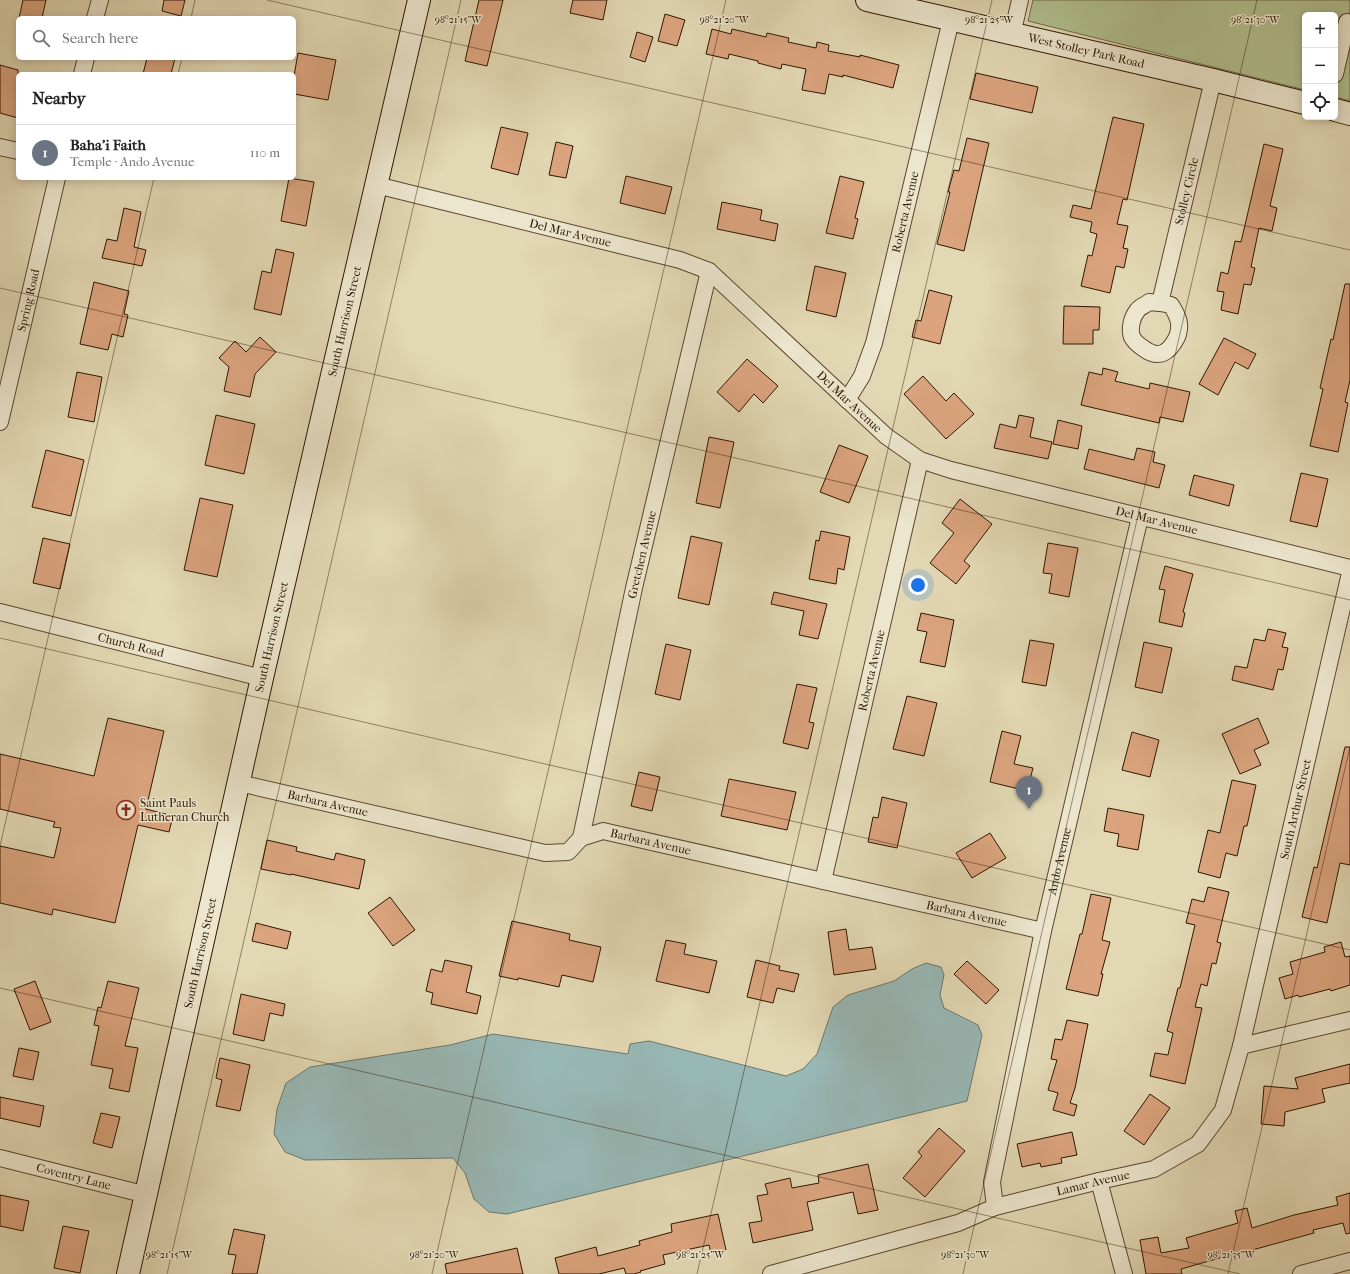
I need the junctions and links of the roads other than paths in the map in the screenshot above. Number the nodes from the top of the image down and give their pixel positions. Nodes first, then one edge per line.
1 (100, 0) edge
2 (419, 0) edge
3 (867, 0) edge
4 (1020, 0) edge
5 (96, 16) edge
6 (951, 20) junction
7 (1347, 22) dead end
8 (1012, 34) junction
9 (86, 60) edge
10 (1338, 61) edge
11 (82, 72) edge
12 (1213, 80) junction
13 (1302, 102) edge
14 (1338, 111) edge
15 (1350, 114) edge
16 (0, 147) edge
17 (16, 151) edge
18 (57, 180) edge
19 (376, 185) junction
20 (709, 271) junction
21 (1160, 302) dead end
22 (847, 400) junction
23 (0, 422) edge
24 (920, 460) junction
25 (1140, 517) junction
26 (1350, 568) edge
27 (1350, 573) edge
28 (0, 612) edge
29 (262, 678) junction
30 (239, 783) junction
31 (581, 838) junction
32 (822, 881) junction
33 (1043, 931) junction
34 (1350, 1020) edge
35 (1241, 1046) junction
36 (0, 1158) edge
37 (1099, 1181) junction
38 (147, 1195) junction
39 (995, 1207) junction
40 (1350, 1261) edge
41 (128, 1274) edge
42 (771, 1274) edge
43 (1124, 1274) edge
44 (1301, 1274) edge

1 - 5 street
2 - 19 main road, South Harrison Street
3 - 6 main road, West Stolley Park Road
4 - 8 street
6 - 8 main road, West Stolley Park Road
6 - 22 street, Roberta Avenue
7 - 10 street
8 - 12 main road, West Stolley Park Road
9 - 11 street
12 - 13 main road, West Stolley Park Road
12 - 21 street, Stolley Circle
14 - 15 main road
16 - 17 street
18 - 23 street, Spring Road
19 - 20 street, Del Mar Avenue
19 - 29 main road, South Harrison Street
20 - 22 street, Del Mar Avenue
20 - 31 street, Gretchen Avenue
22 - 24 street, Del Mar Avenue
24 - 25 street, Del Mar Avenue
24 - 32 street, Roberta Avenue
25 - 26 street, Del Mar Avenue
25 - 33 street, Ando Avenue
27 - 35 street, South Arthur Street
28 - 29 street, Church Road
29 - 30 main road, South Harrison Street
30 - 31 street, Barbara Avenue
30 - 38 main road, South Harrison Street
31 - 32 street, Barbara Avenue
32 - 33 street, Barbara Avenue
33 - 39 street, Ando Avenue
34 - 35 street
35 - 37 street, Lamar Avenue
36 - 38 street, Coventry Lane
37 - 39 street, Lamar Avenue
37 - 43 street
38 - 41 main road, South Harrison Street
39 - 42 street, Lamar Avenue
40 - 44 street

